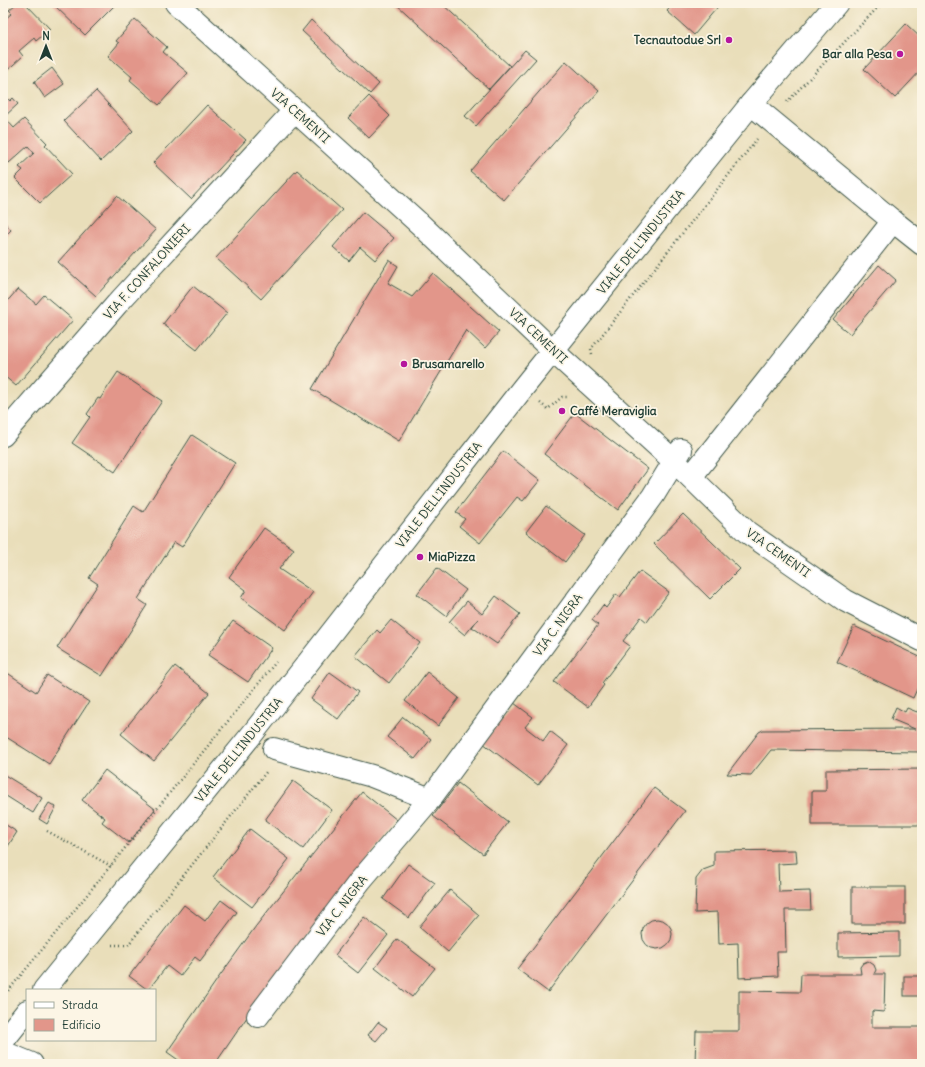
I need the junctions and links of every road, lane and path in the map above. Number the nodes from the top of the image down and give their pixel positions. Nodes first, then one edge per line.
1 (176, 3) edge
2 (836, 3) edge
3 (882, 3) edge
4 (751, 104) junction
5 (294, 111) junction
6 (772, 121) junction
7 (893, 221) junction
8 (922, 244) edge
9 (553, 351) junction
10 (593, 356) dead end
11 (3, 435) edge
12 (678, 455) junction
13 (691, 478) junction
14 (922, 640) edge
15 (274, 749) dead end
16 (430, 799) junction
17 (47, 831) dead end
18 (69, 917) dead end
19 (45, 989) edge
20 (26, 1012) edge
21 (258, 1016) dead end
22 (3, 1041) edge
23 (3, 1052) edge
24 (32, 1064) edge

1 - 5 street, VIA CEMENTI
2 - 4 street, VIALE DELL'INDUSTRIA
3 - 6 path
4 - 6 street
4 - 9 street, VIALE DELL'INDUSTRIA
5 - 9 street, VIA CEMENTI
5 - 11 street, VIA F. CONFALONIERI
6 - 7 street
6 - 10 path
7 - 8 street
7 - 13 street
9 - 12 street, VIA CEMENTI
9 - 19 street, VIALE DELL'INDUSTRIA
12 - 13 street, VIA CEMENTI
12 - 16 street, VIA C. NIGRA
13 - 14 street, VIA CEMENTI
15 - 16 street
16 - 21 street, VIA C. NIGRA
17 - 18 path
20 - 22 street
23 - 24 street

